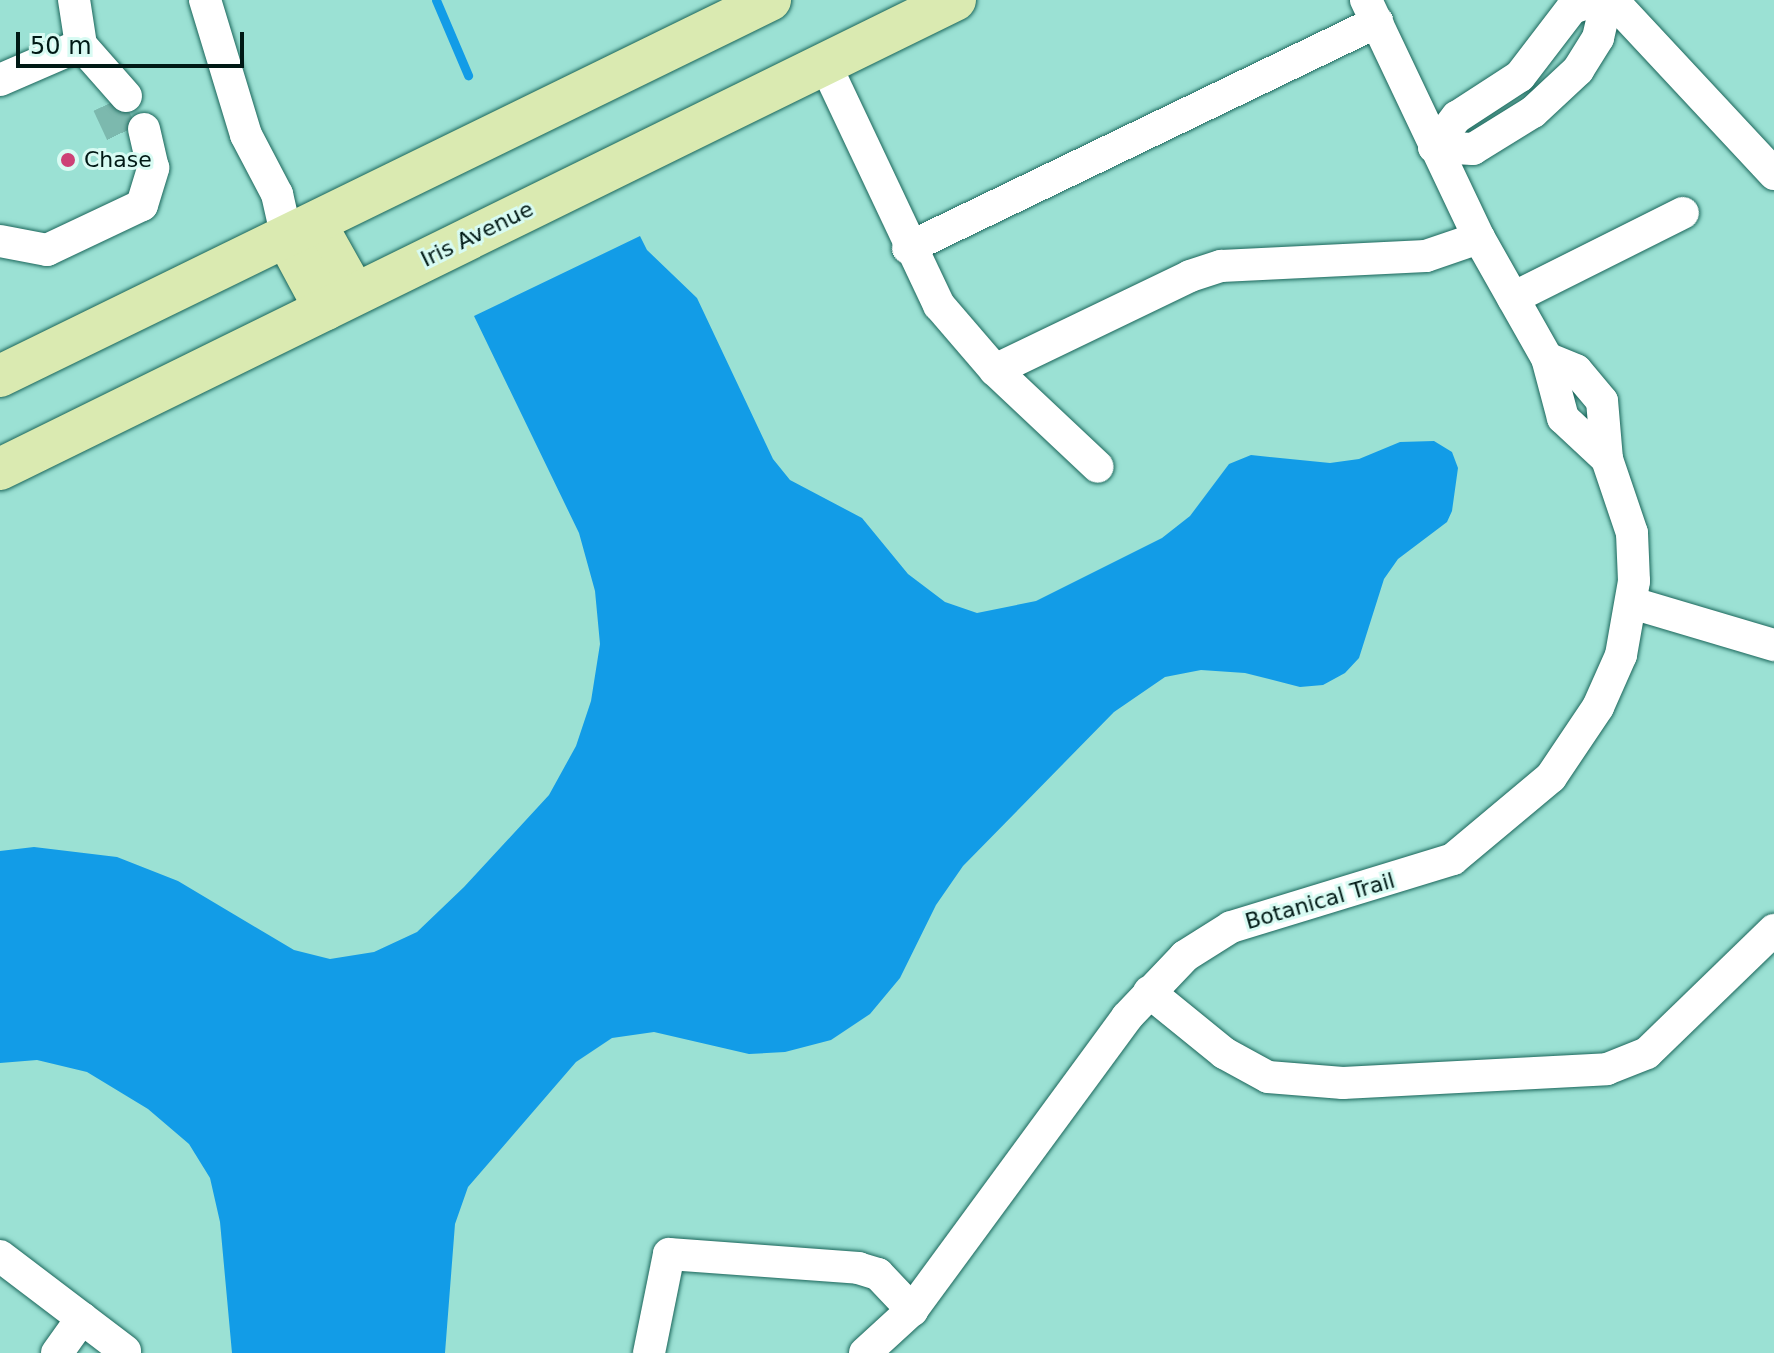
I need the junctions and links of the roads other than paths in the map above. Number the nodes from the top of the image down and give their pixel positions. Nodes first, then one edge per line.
1 (74, 0) edge
2 (205, 0) edge
3 (770, 0) edge
4 (955, 0) edge
5 (1596, 0) edge
6 (1610, 0) edge
7 (1371, 11) edge
8 (81, 45) junction
9 (825, 64) junction
10 (0, 80) edge
11 (112, 91) tunnel mouth
12 (134, 134) tunnel mouth
13 (1434, 147) junction
14 (1774, 174) edge
15 (1683, 213) dead end
16 (302, 232) junction
17 (1479, 238) junction
18 (0, 241) edge
19 (908, 248) junction
20 (1513, 298) junction
21 (340, 301) junction
22 (1547, 358) junction
23 (995, 370) junction
24 (0, 376) edge
25 (1607, 459) junction
26 (1098, 467) dead end
27 (0, 469) edge
28 (1632, 603) junction
29 (1774, 645) edge
30 (1774, 930) edge
31 (1149, 992) junction
32 (0, 1256) edge
33 (912, 1310) junction
34 (82, 1318) junction
35 (125, 1351) dead end
36 (57, 1353) edge
37 (649, 1353) edge
38 (865, 1353) edge

1 - 8 street
2 - 16 street
3 - 16 main road
4 - 9 main road, Iris Avenue
5 - 13 street
6 - 13 street
6 - 14 street
7 - 13 street
7 - 19 street
8 - 10 street
8 - 11 street
9 - 19 street
9 - 21 main road, Iris Avenue
12 - 18 street
13 - 17 street
15 - 20 street
16 - 21 main road
16 - 24 main road
17 - 20 street
17 - 23 street
19 - 23 street
20 - 22 street
21 - 27 main road, Iris Avenue
22 - 25 street
22 - 25 street
23 - 26 street
25 - 28 street, Botanical Trail
28 - 29 street
28 - 31 street, Botanical Trail
30 - 31 street
31 - 33 street, Botanical Trail
32 - 34 street
33 - 37 street
33 - 38 street, Botanical Trail
34 - 35 street
34 - 36 street

